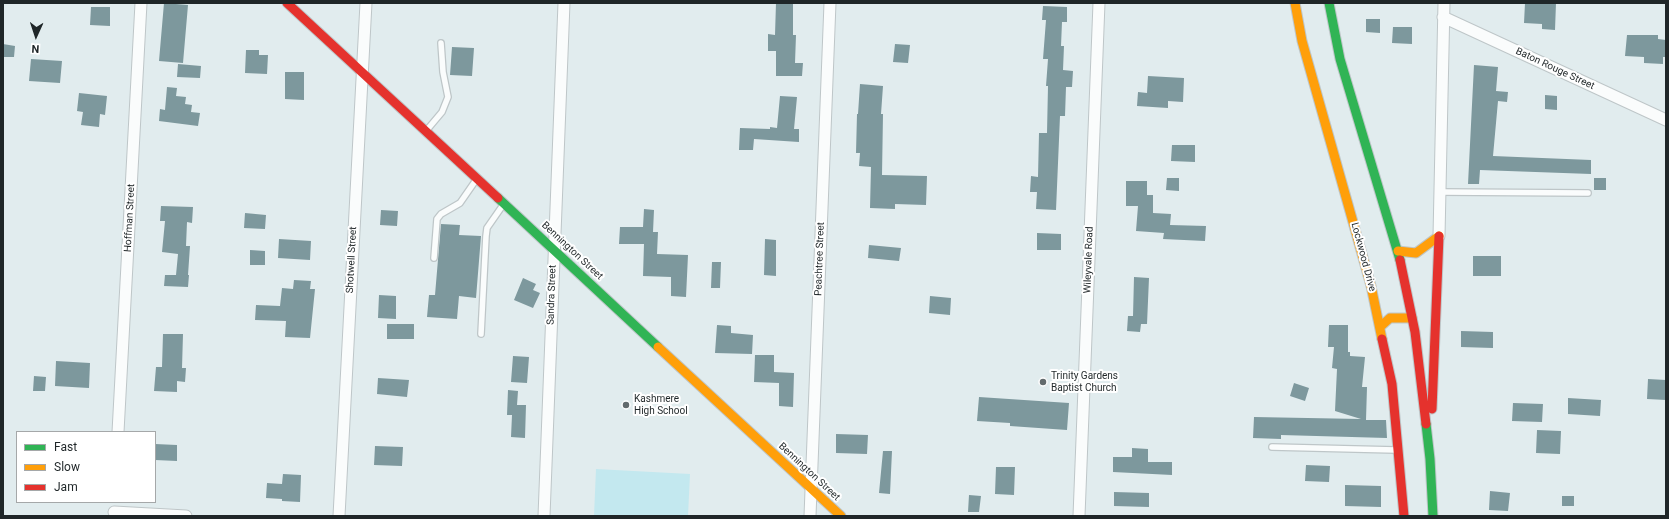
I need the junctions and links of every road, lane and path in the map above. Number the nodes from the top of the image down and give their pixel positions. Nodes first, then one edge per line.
1 (141, 3) edge
2 (287, 3) edge
3 (366, 3) edge
4 (564, 3) edge
5 (830, 3) edge
6 (1099, 3) edge
7 (1295, 3) edge
8 (1329, 3) edge
9 (1444, 3) edge
10 (1443, 17) junction
11 (441, 43) dead end
12 (362, 74) junction
13 (1666, 120) edge
14 (426, 131) junction
15 (477, 178) junction
16 (1440, 192) junction
17 (1588, 193) dead end
18 (504, 203) junction
19 (1439, 236) junction
20 (554, 250) junction
21 (1398, 251) junction
22 (434, 258) dead end
23 (1412, 318) junction
24 (1380, 327) junction
25 (481, 334) dead end
26 (118, 431) edge
27 (1272, 447) dead end
28 (1398, 450) junction
29 (1430, 459) junction
30 (811, 489) junction
31 (114, 510) edge
32 (186, 516) edge
33 (339, 516) edge
34 (544, 516) edge
35 (810, 516) edge
36 (841, 516) edge
37 (1079, 516) edge
38 (1404, 516) edge
39 (1433, 516) edge

1 - 26 street, Hoffman Street
2 - 12 main road, Bennington Street
3 - 12 street, Shotwell Street
4 - 20 street, Sandra Street
5 - 30 street, Peachtree Street
6 - 37 street, Wileyvale Road
7 - 24 main road, Lockwood Drive
8 - 21 main road
9 - 10 street
10 - 13 street, Baton Rouge Street
10 - 16 street
11 - 14 lane
12 - 14 main road, Bennington Street
12 - 33 street, Shotwell Street
14 - 15 main road, Bennington Street
15 - 18 main road, Bennington Street
15 - 22 lane
16 - 17 lane
16 - 19 street
18 - 20 main road, Bennington Street
18 - 25 lane
19 - 21 main road
19 - 29 main road
20 - 30 main road, Bennington Street
20 - 34 street, Sandra Street
21 - 23 main road
23 - 24 main road
23 - 29 main road
24 - 28 main road, Lockwood Drive
27 - 28 lane
28 - 38 main road, Lockwood Drive
29 - 39 main road
30 - 35 street, Peachtree Street
30 - 36 main road, Bennington Street
31 - 32 street

